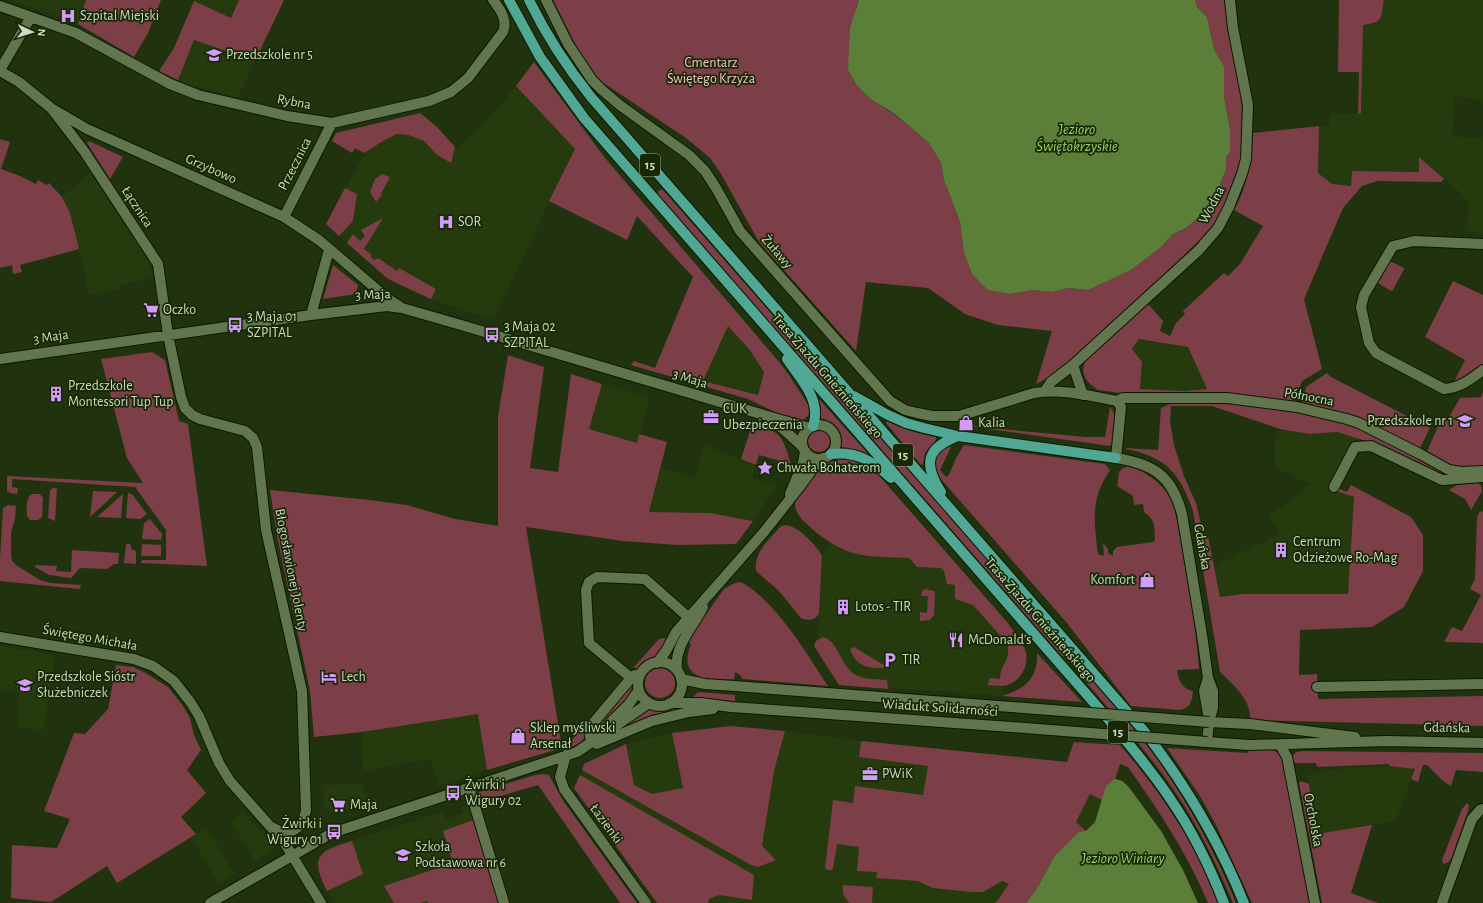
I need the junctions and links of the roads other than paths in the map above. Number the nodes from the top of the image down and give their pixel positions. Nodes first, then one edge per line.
1 (493, 0) edge
2 (510, 0) edge
3 (529, 0) edge
4 (546, 0) edge
5 (1230, 0) edge
6 (0, 6) edge
7 (31, 17) junction
8 (0, 70) edge
9 (51, 108) junction
10 (332, 123) junction
11 (284, 217) junction
12 (1483, 244) edge
13 (329, 250) junction
14 (402, 308) junction
15 (311, 314) junction
16 (765, 326) junction
17 (168, 335) junction
18 (0, 358) edge
19 (1073, 365) junction
20 (1483, 370) edge
21 (1045, 391) junction
22 (848, 392) junction
23 (1083, 395) junction
24 (1117, 401) junction
25 (760, 414) junction
26 (812, 427) junction
27 (958, 436) junction
28 (804, 449) junction
29 (827, 456) junction
30 (1116, 458) junction
31 (1483, 471) edge
32 (1483, 477) edge
33 (1334, 487) dead end
34 (786, 503) junction
35 (920, 504) junction
36 (959, 519) junction
37 (710, 593) junction
38 (688, 617) junction
39 (0, 637) edge
40 (657, 662) junction
41 (641, 674) junction
42 (679, 675) junction
43 (630, 678) junction
44 (1483, 684) edge
45 (1317, 687) dead end
46 (639, 690) junction
47 (649, 702) junction
48 (670, 703) junction
49 (731, 707) junction
50 (1209, 722) junction
51 (594, 740) junction
52 (1386, 741) junction
53 (1207, 742) junction
54 (1483, 742) edge
55 (1280, 745) junction
56 (577, 752) junction
57 (566, 755) junction
58 (469, 787) junction
59 (1483, 809) edge
60 (271, 827) junction
61 (292, 856) junction
62 (210, 903) edge
63 (321, 903) edge
64 (504, 903) edge
65 (646, 903) edge
66 (1224, 903) edge
67 (1244, 903) edge
68 (1315, 903) edge
69 (1442, 903) edge

1 - 10 street, Rybna
2 - 16 main road, Trasa Zjazdu Gnieźnieńskiego / 15
3 - 22 main road, Trasa Zjazdu Gnieźnieńskiego / 15
4 - 21 street, Żuławy
5 - 19 street, Wodna
6 - 7 street, Rybna
7 - 8 street
7 - 10 street, Rybna
8 - 9 street, Grzybowo
9 - 11 street, Grzybowo
9 - 17 street, Łącznica
10 - 11 street, Przecznica
11 - 13 street, Grzybowo
12 - 20 street
13 - 14 street, Grzybowo
13 - 15 street
14 - 15 street, 3 Maja
14 - 25 street, 3 Maja
15 - 17 street, 3 Maja
16 - 26 main road
16 - 35 main road, Trasa Zjazdu Gnieźnieńskiego / 15
17 - 18 street, 3 Maja
17 - 60 street, Błogosławionej Jolenty
19 - 21 street, Wodna
19 - 23 street
21 - 23 street, Północna
22 - 27 main road
22 - 36 main road, Trasa Zjazdu Gnieźnieńskiego / 15
23 - 24 street, Północna
24 - 30 street
24 - 31 street, Północna
25 - 26 street, 3 Maja
25 - 28 street, 3 Maja
26 - 28 street
26 - 29 street
27 - 30 main road
27 - 36 main road
28 - 29 street
28 - 34 street
29 - 34 street
29 - 35 main road
30 - 50 street, Gdańska
32 - 33 street
34 - 37 street
35 - 66 main road, Trasa Zjazdu Gnieźnieńskiego / 15
36 - 67 main road, Trasa Zjazdu Gnieźnieńskiego / 15
37 - 38 street
37 - 42 street
38 - 40 street
38 - 43 street
39 - 60 street, Świętego Michała
40 - 41 street
40 - 42 street
41 - 43 street
41 - 46 street
42 - 48 street
42 - 50 street, Wiadukt Solidarności, bridge
43 - 51 street
44 - 45 street
46 - 47 street
46 - 51 street
47 - 48 street
47 - 51 street
48 - 49 street, Wiadukt Solidarności
49 - 53 street, Wiadukt Solidarności, bridge
49 - 56 street
50 - 52 street, Gdańska
50 - 53 street, Gdańska
51 - 56 street
52 - 54 street, Gdańska
52 - 55 street, Gdańska
53 - 55 street, Gdańska
55 - 68 street, Orcholska
56 - 57 street
57 - 58 street
57 - 65 street, Łazienki
58 - 61 street
58 - 64 street
59 - 69 street
60 - 61 street, Świętego Michała
61 - 62 street
61 - 63 street, Świętego Michała

